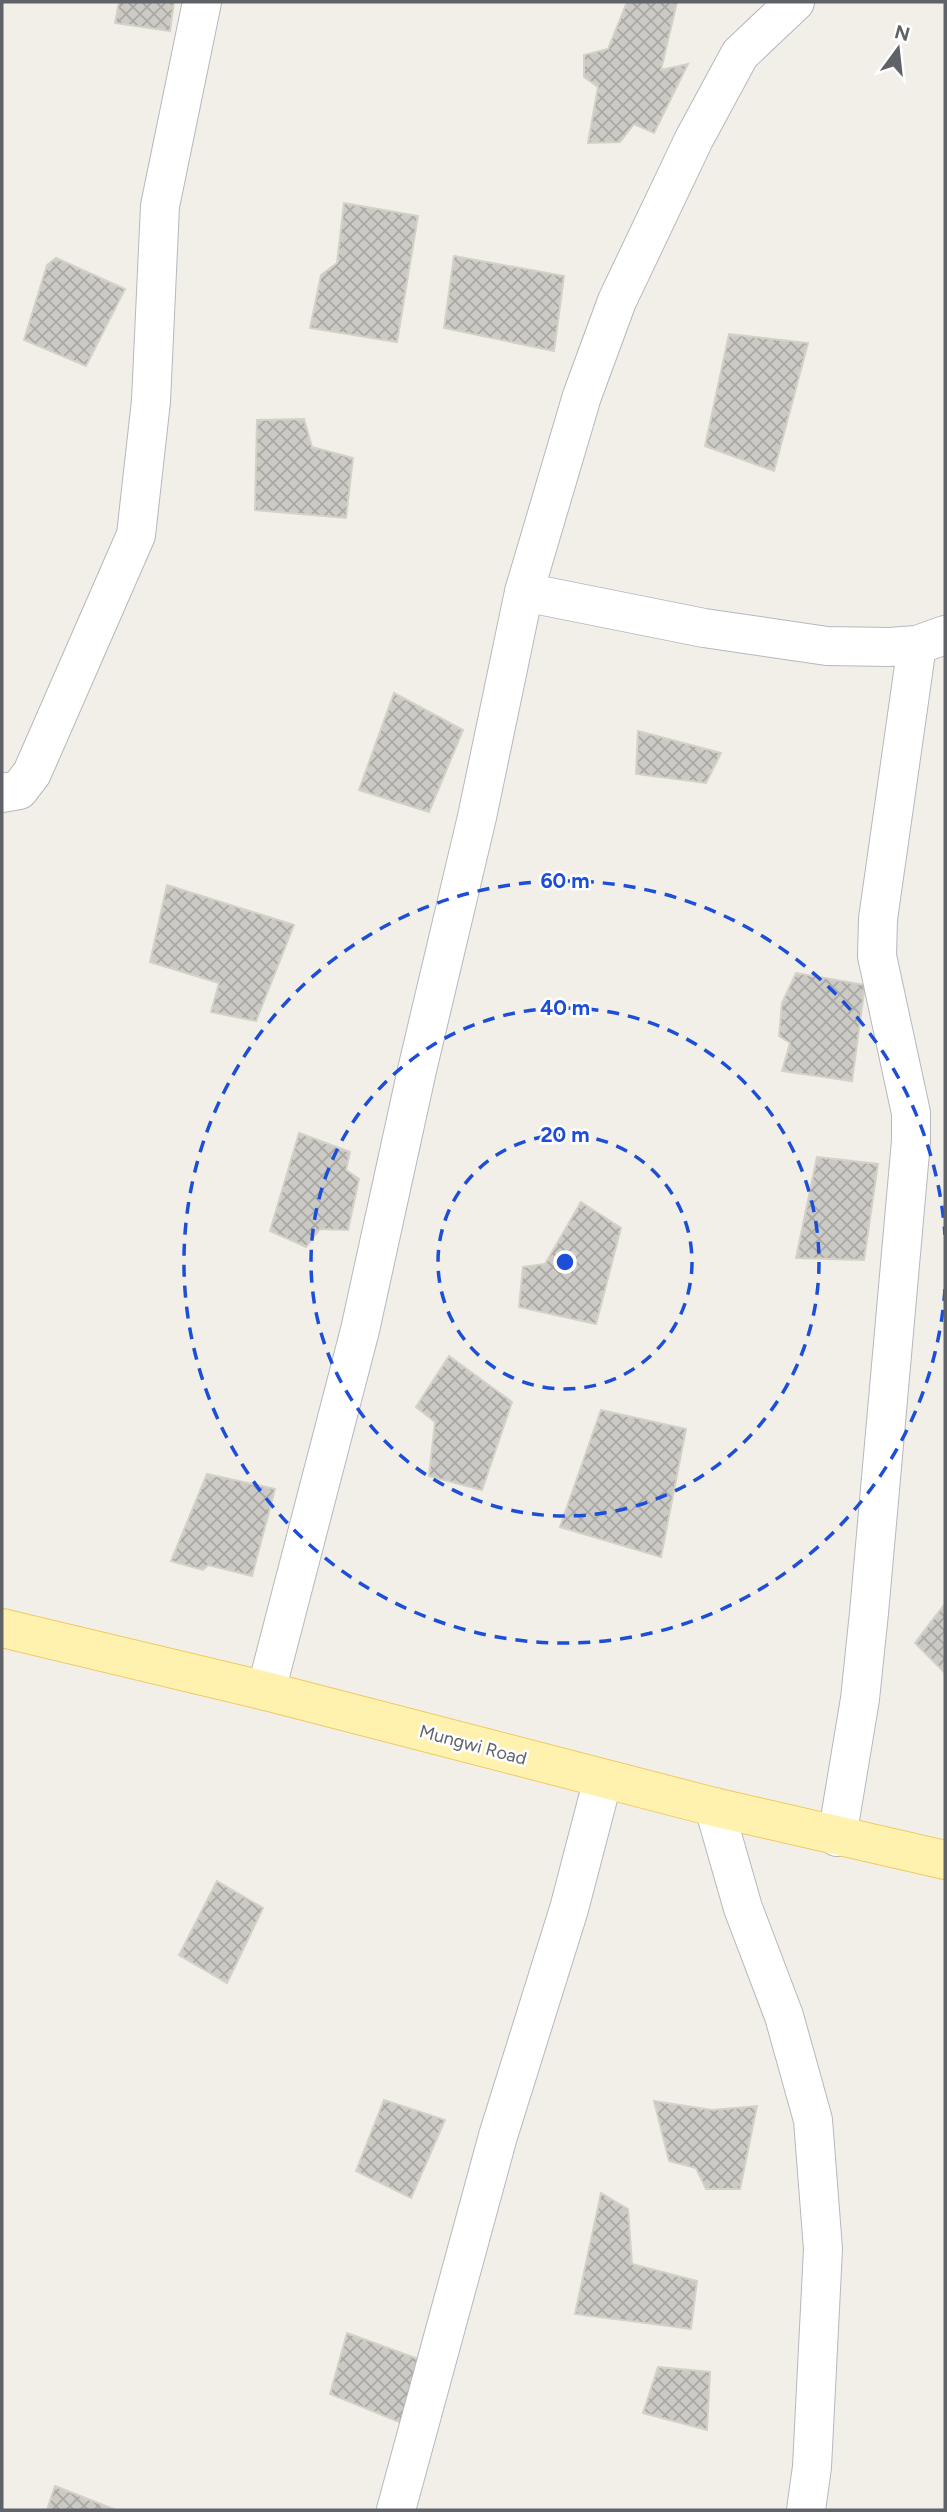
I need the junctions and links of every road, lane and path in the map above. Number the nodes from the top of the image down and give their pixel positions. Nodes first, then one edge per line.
1 (202, 2) edge
2 (795, 2) edge
3 (524, 592) junction
4 (931, 640) edge
5 (2, 793) edge
6 (2, 1628) edge
7 (266, 1691) junction
8 (603, 1779) junction
9 (714, 1807) junction
10 (838, 1837) junction
11 (945, 1860) edge
12 (396, 2510) edge
13 (807, 2510) edge

1 - 5 street
2 - 3 street
3 - 4 street
3 - 7 street
4 - 10 street
6 - 7 main road, Mungwi Road
7 - 8 main road, Mungwi Road
8 - 9 main road, Mungwi Road
8 - 12 street
9 - 10 main road, Mungwi Road
9 - 13 street
10 - 11 main road, Mungwi Road

